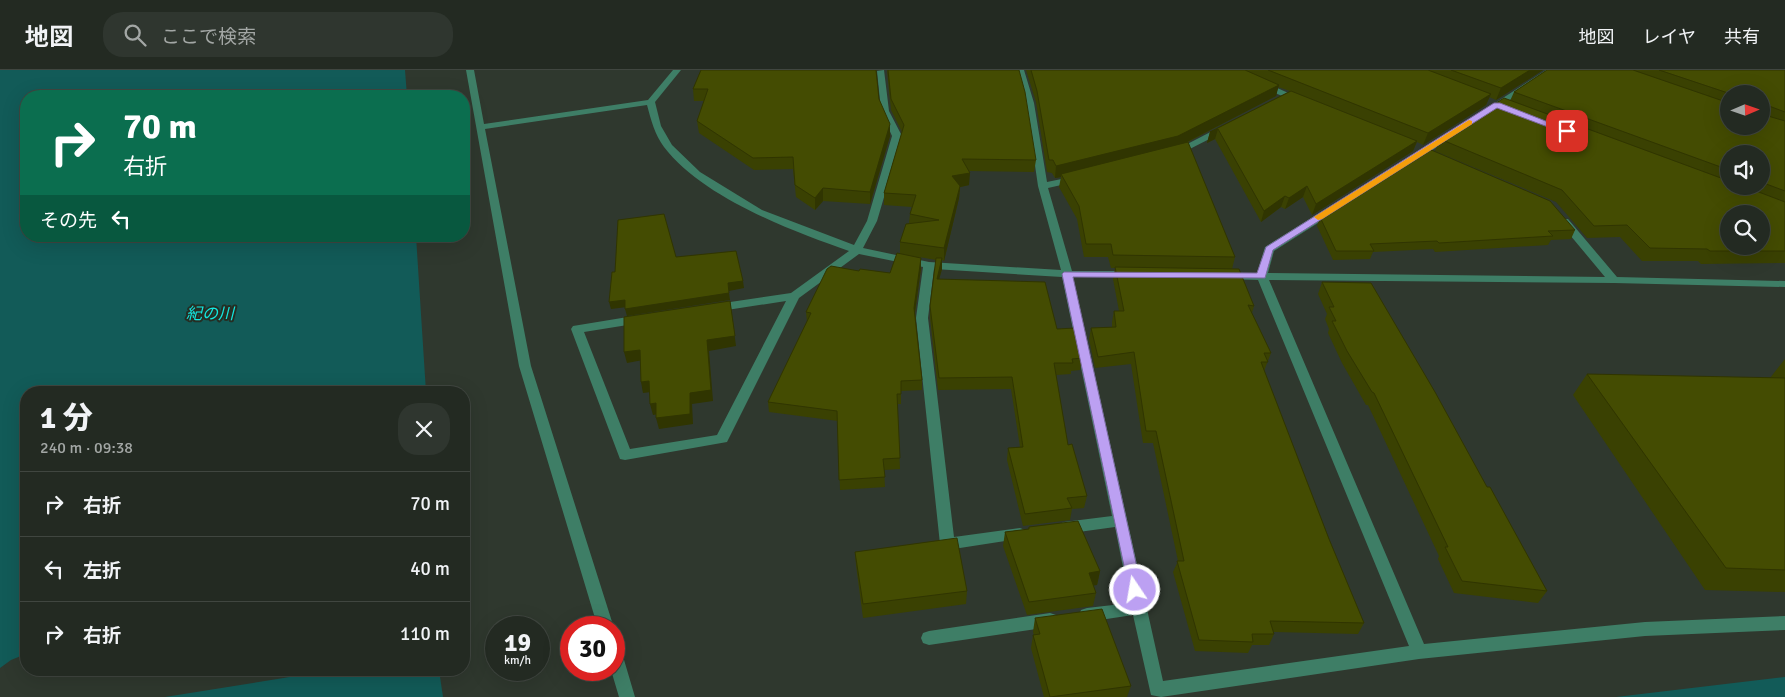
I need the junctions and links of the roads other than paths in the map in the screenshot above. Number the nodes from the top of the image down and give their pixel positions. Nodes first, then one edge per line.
1 (470, 70) edge
2 (677, 70) edge
3 (1020, 70) edge
4 (1552, 70) edge
5 (881, 71) edge
6 (1252, 81) edge
7 (651, 102) junction
8 (1307, 103) edge
9 (1481, 115) edge
10 (1465, 125) edge
11 (1229, 126) edge
12 (481, 127) junction
13 (1161, 156) edge
14 (1089, 175) edge
15 (1043, 186) junction
16 (1557, 213) edge
17 (857, 250) junction
18 (929, 265) junction
19 (1067, 274) junction
20 (1136, 274) edge
21 (1213, 275) edge
22 (1262, 276) junction
23 (1614, 280) junction
24 (1785, 284) edge
25 (794, 296) junction
26 (705, 310) edge
27 (656, 317) edge
28 (1120, 521) junction
29 (1053, 530) edge
30 (1034, 532) edge
31 (1139, 608) junction
32 (602, 616) edge
33 (1785, 623) edge
34 (929, 638) dead end
35 (1419, 652) junction
36 (622, 681) edge
37 (627, 697) edge

1 - 12 street
2 - 7 street
3 - 15 street
4 - 9 street
5 - 17 street
6 - 8 street
7 - 12 street
7 - 17 street
10 - 22 street
11 - 13 street
12 - 32 street
14 - 15 street
15 - 19 street
16 - 23 street
17 - 18 street
17 - 25 street
18 - 19 street
18 - 30 street
19 - 20 street
19 - 28 street
21 - 22 street
22 - 23 street
22 - 35 street
23 - 24 street
25 - 26 street
25 - 27 street
28 - 29 street
28 - 31 street
31 - 34 street
31 - 35 street
33 - 35 street
36 - 37 street

